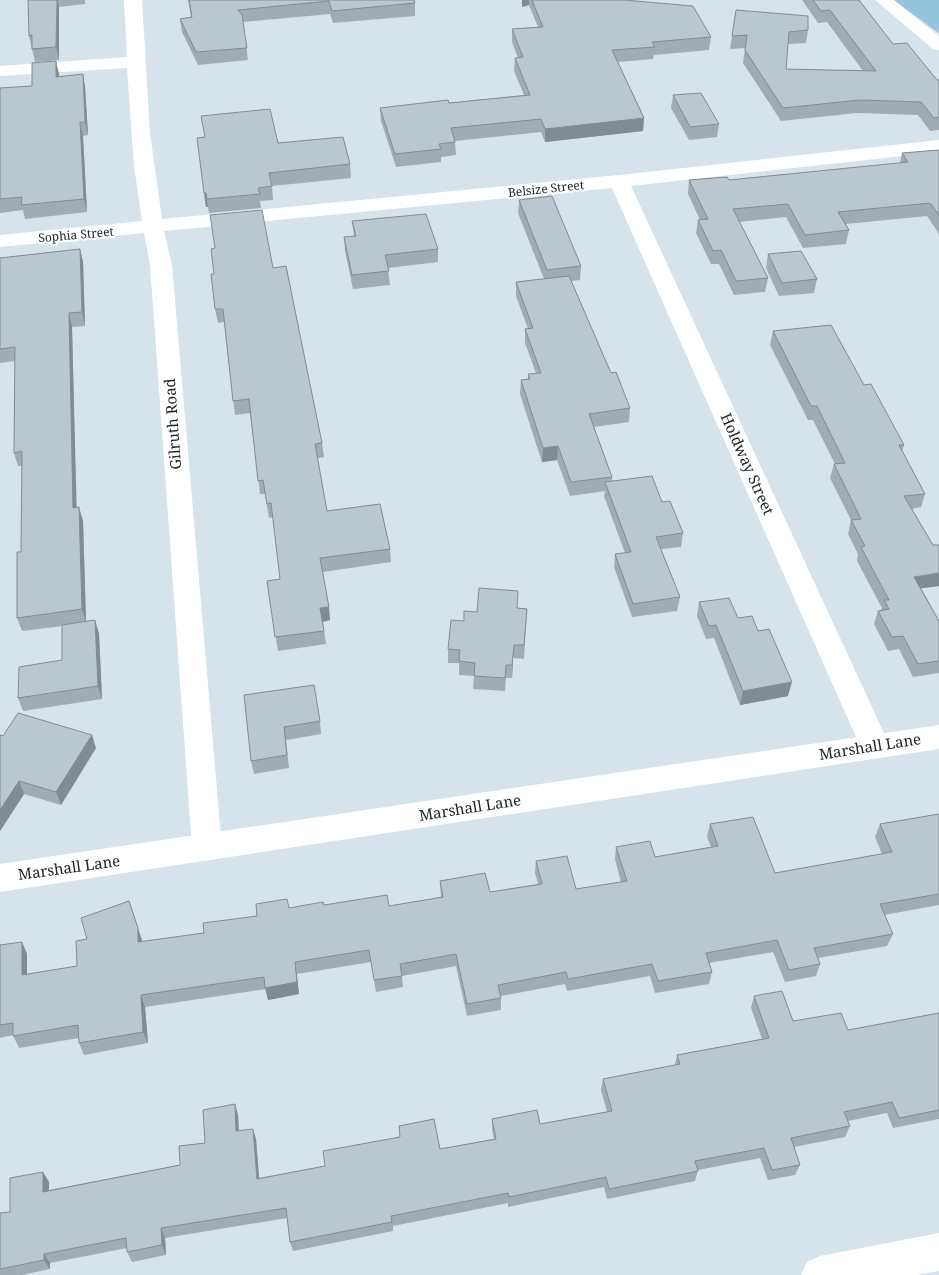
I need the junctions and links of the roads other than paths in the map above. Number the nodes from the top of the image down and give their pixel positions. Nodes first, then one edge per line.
1 (133, 0) edge
2 (884, 0) edge
3 (939, 45) edge
4 (136, 62) junction
5 (0, 71) edge
6 (939, 146) edge
7 (619, 181) junction
8 (152, 228) junction
9 (0, 241) edge
10 (939, 737) edge
11 (875, 746) junction
12 (207, 848) junction
13 (0, 878) edge
14 (939, 1252) edge
15 (820, 1275) edge

1 - 4 street, Gilruth Road
2 - 3 street
4 - 5 street
4 - 8 street, Gilruth Road
6 - 7 street, Belsize Street
7 - 8 street, Belsize Street
7 - 11 street, Holdway Street
8 - 9 street, Sophia Street
8 - 12 street, Gilruth Road
10 - 11 street, Marshall Lane
11 - 12 street, Marshall Lane
12 - 13 street, Marshall Lane
14 - 15 street

